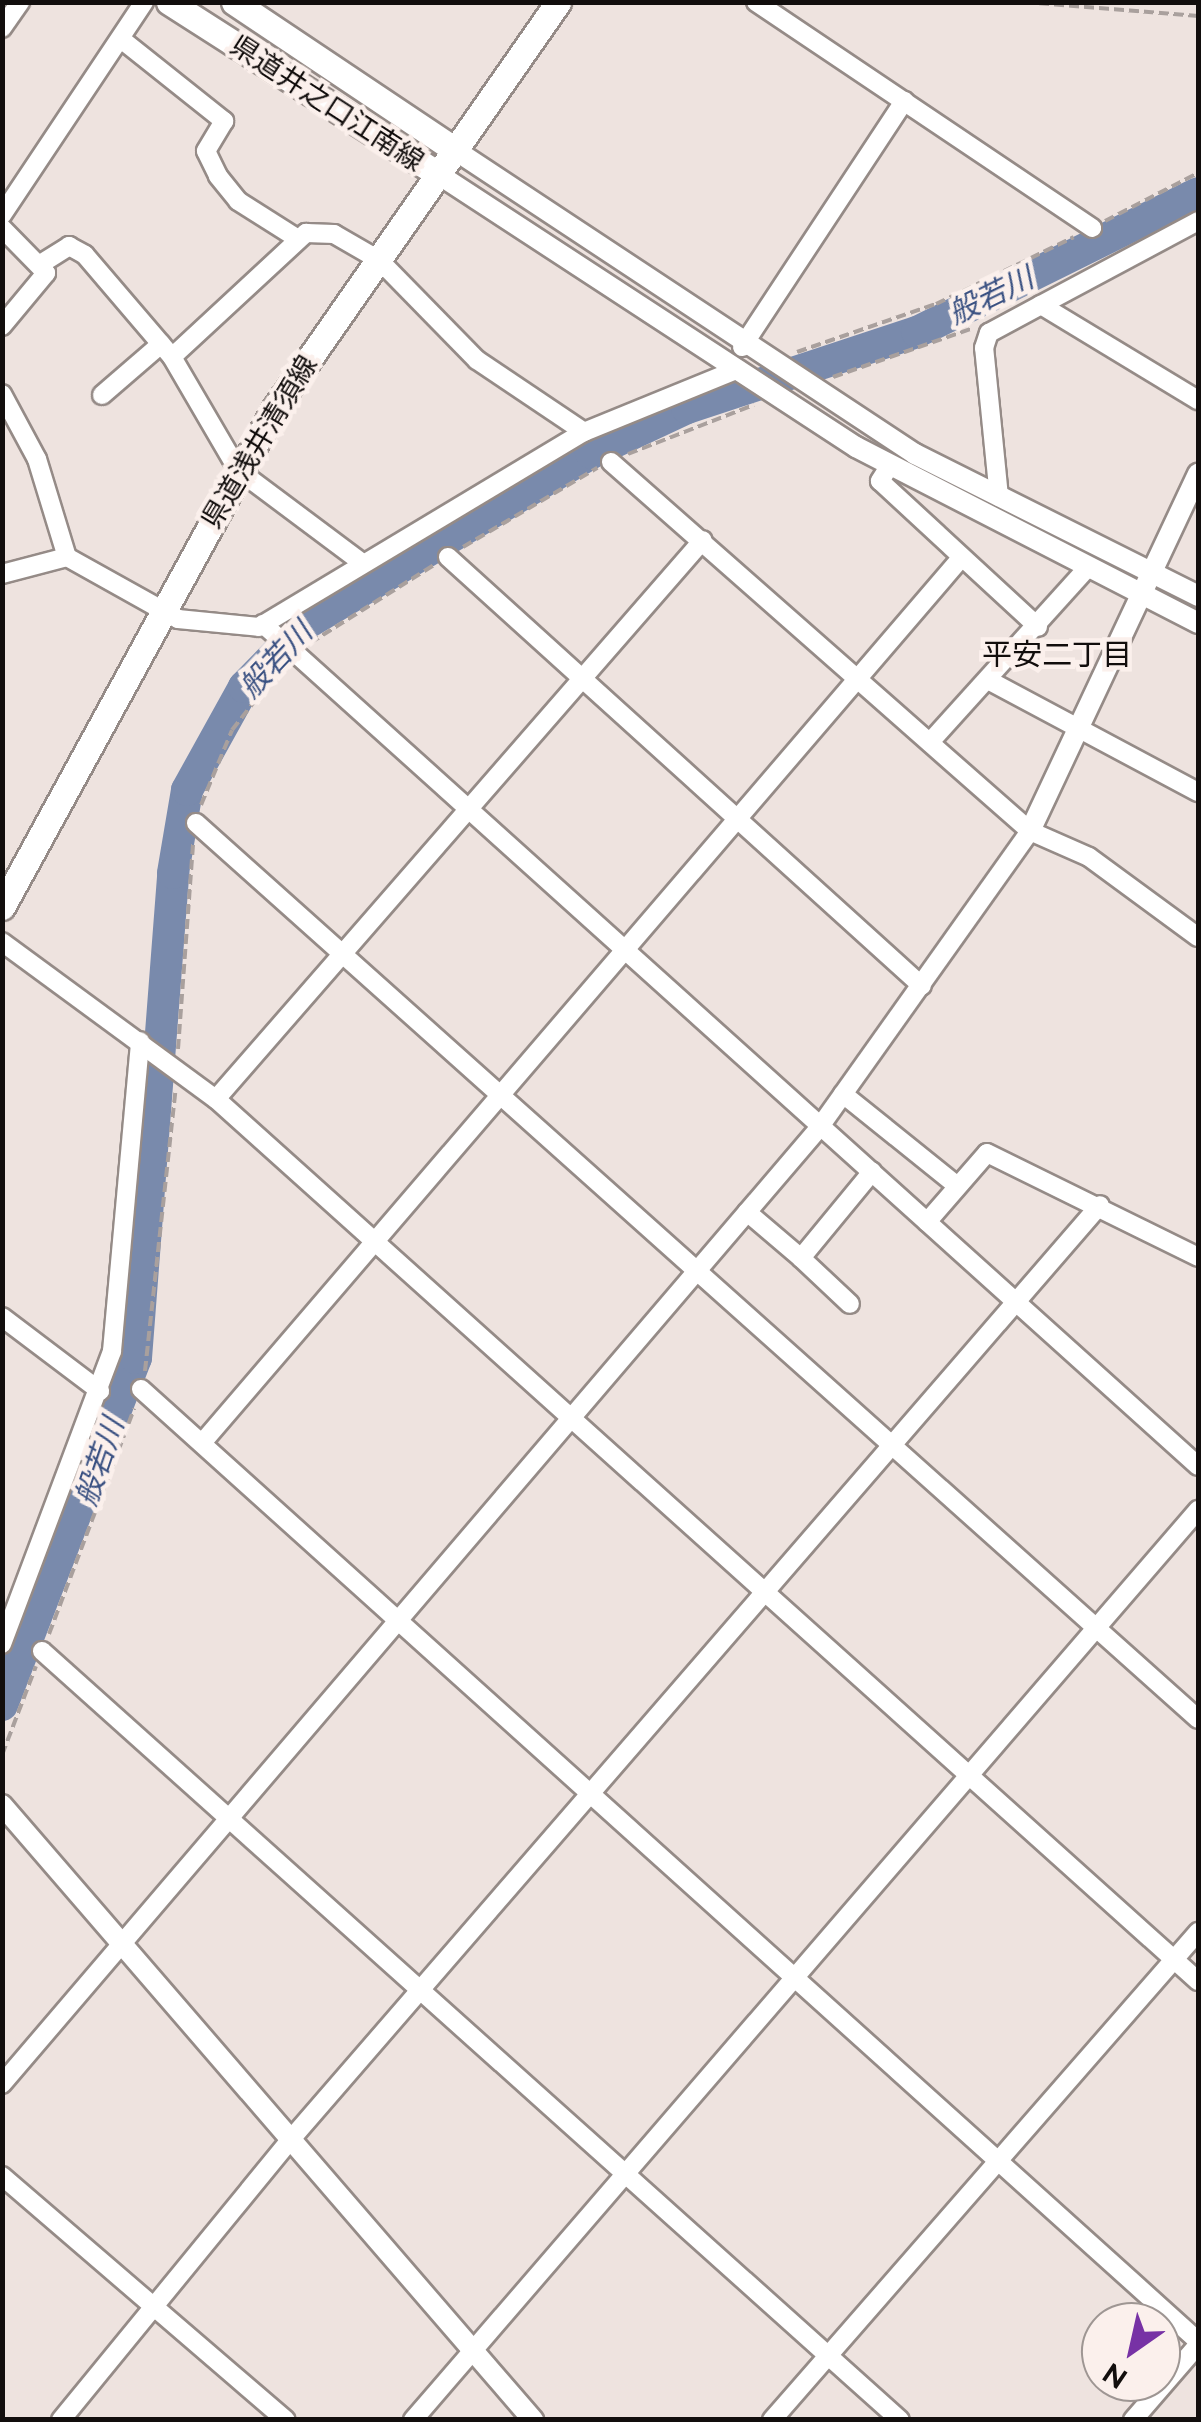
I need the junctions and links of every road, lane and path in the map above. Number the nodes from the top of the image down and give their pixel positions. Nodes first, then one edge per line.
1 (20, 2) edge
2 (144, 2) edge
3 (169, 2) edge
4 (234, 2) edge
5 (558, 2) edge
6 (756, 2) edge
7 (1024, 2) edge
8 (1198, 16) edge
9 (2, 28) edge
10 (121, 39) junction
11 (904, 100) junction
12 (452, 148) junction
13 (435, 172) junction
14 (1198, 173) edge
15 (2, 215) edge
16 (1198, 221) edge
17 (2, 228) edge
18 (1092, 228) junction
19 (298, 239) junction
20 (379, 260) junction
21 (39, 265) junction
22 (1041, 305) junction
23 (2, 326) edge
24 (989, 333) junction
25 (742, 346) junction
26 (167, 350) junction
27 (769, 364) junction
28 (742, 372) junction
29 (808, 388) junction
30 (2, 394) edge
31 (102, 395) dead end
32 (777, 395) junction
33 (1198, 400) edge
34 (584, 432) junction
35 (611, 462) junction
36 (890, 465) junction
37 (238, 470) junction
38 (1198, 474) edge
39 (999, 497) junction
40 (702, 540) junction
41 (68, 557) junction
42 (448, 557) junction
43 (962, 557) junction
44 (361, 562) junction
45 (1088, 567) junction
46 (1151, 572) junction
47 (2, 574) edge
48 (1141, 593) junction
49 (1198, 596) edge
50 (161, 613) junction
51 (1198, 623) edge
52 (263, 624) junction
53 (1038, 627) junction
54 (295, 652) junction
55 (859, 679) junction
56 (988, 680) junction
57 (580, 681) junction
58 (1076, 733) junction
59 (930, 742) junction
60 (1198, 792) edge
61 (469, 807) junction
62 (739, 819) junction
63 (196, 823) junction
64 (1030, 831) junction
65 (2, 907) edge
66 (1198, 937) edge
67 (2, 942) edge
68 (343, 950) junction
69 (626, 950) junction
70 (922, 986) junction
71 (140, 1041) junction
72 (177, 1070) junction
73 (503, 1092) junction
74 (844, 1094) junction
75 (216, 1099) junction
76 (819, 1128) junction
77 (872, 1172) junction
78 (955, 1184) junction
79 (1100, 1205) junction
80 (747, 1212) junction
81 (928, 1222) junction
82 (375, 1241) junction
83 (1198, 1256) edge
84 (801, 1258) junction
85 (699, 1266) junction
86 (850, 1304) dead end
87 (1018, 1304) junction
88 (2, 1317) edge
89 (141, 1388) junction
90 (100, 1391) junction
91 (571, 1416) junction
92 (202, 1443) junction
93 (893, 1443) junction
94 (1198, 1466) edge
95 (1198, 1510) edge
96 (766, 1594) junction
97 (394, 1616) junction
98 (1098, 1628) junction
99 (2, 1644) edge
100 (42, 1651) junction
101 (1198, 1719) edge
102 (2, 1755) edge
103 (970, 1777) junction
104 (595, 1792) junction
105 (2, 1804) edge
106 (226, 1816) junction
107 (1198, 1932) edge
108 (122, 1942) junction
109 (1174, 1959) junction
110 (798, 1973) junction
111 (1198, 1981) edge
112 (422, 1992) junction
113 (2, 2084) edge
114 (292, 2138) junction
115 (1000, 2157) junction
116 (625, 2173) junction
117 (2, 2176) edge
118 (154, 2306) junction
119 (1198, 2342) edge
120 (473, 2349) junction
121 (827, 2354) junction
122 (62, 2420) edge
123 (286, 2420) edge
124 (413, 2420) edge
125 (533, 2420) edge
126 (772, 2420) edge
127 (900, 2420) edge
128 (1133, 2420) edge

1 - 9 street
2 - 10 street
3 - 13 main road, 県道井之口江南線
4 - 12 main road, 県道井之口江南線
5 - 12 main road, 県道浅井清須線
6 - 11 street
7 - 8 path
10 - 15 street
10 - 19 street
11 - 18 street
11 - 25 street
12 - 13 main road, 県道浅井清須線
12 - 25 street
13 - 20 main road, 県道浅井清須線
13 - 28 street
14 - 18 path
16 - 22 street
17 - 21 street
18 - 27 path
19 - 20 street
19 - 26 street
20 - 34 street
20 - 37 main road, 県道浅井清須線
21 - 23 street
21 - 26 street
22 - 24 street
22 - 33 street
24 - 29 path
24 - 39 street
25 - 27 street
26 - 31 street
26 - 37 street
27 - 29 street
28 - 32 street
28 - 34 street
29 - 39 street
30 - 41 street
32 - 35 path
32 - 36 street
34 - 44 street
35 - 40 street
35 - 42 path
36 - 43 street
36 - 45 street
37 - 44 street
37 - 50 main road, 県道浅井清須線
38 - 46 street
39 - 46 street
40 - 55 street
40 - 57 street
41 - 47 street
41 - 50 street
42 - 54 path
42 - 57 street
43 - 53 street
43 - 55 street
44 - 52 street
45 - 48 street
45 - 53 street
46 - 48 street
46 - 49 street
48 - 51 street
48 - 58 street
50 - 52 street
50 - 65 main road, 県道浅井清須線
52 - 54 street
53 - 56 street
54 - 61 street
54 - 63 path
55 - 59 street
55 - 62 street
56 - 58 street
56 - 59 street
57 - 61 street
57 - 62 street
58 - 60 street
58 - 64 street
59 - 64 street
61 - 68 street
61 - 69 street
62 - 69 street
62 - 70 street
63 - 68 street
63 - 72 path
64 - 66 street
64 - 70 street
67 - 71 street
68 - 73 street
68 - 75 street
69 - 73 street
69 - 76 street
70 - 74 street
71 - 72 street
71 - 90 street
72 - 75 street
72 - 89 path
73 - 82 street
73 - 85 street
74 - 76 street
74 - 78 street
75 - 82 street
76 - 77 street
76 - 80 street
77 - 81 street
77 - 84 street
78 - 79 street
78 - 81 street
79 - 83 street
79 - 87 street
80 - 84 street
80 - 85 street
81 - 87 street
82 - 91 street
82 - 92 street
84 - 86 street
85 - 91 street
85 - 93 street
87 - 93 street
87 - 94 street
88 - 90 street
89 - 92 street
89 - 100 path
90 - 99 street
91 - 96 street
91 - 97 street
92 - 97 street
93 - 96 street
93 - 98 street
95 - 98 street
96 - 103 street
96 - 104 street
97 - 104 street
97 - 106 street
98 - 101 street
98 - 103 street
100 - 102 path
100 - 106 street
103 - 109 street
103 - 110 street
104 - 110 street
104 - 112 street
105 - 108 street
106 - 108 street
106 - 112 street
107 - 109 street
108 - 113 street
108 - 114 street
109 - 111 street
109 - 115 street
110 - 115 street
110 - 116 street
112 - 114 street
112 - 116 street
114 - 118 street
114 - 120 street
115 - 119 street
115 - 121 street
116 - 120 street
116 - 121 street
117 - 118 street
118 - 122 street
118 - 123 street
119 - 128 street
120 - 124 street
120 - 125 street
121 - 126 street
121 - 127 street

